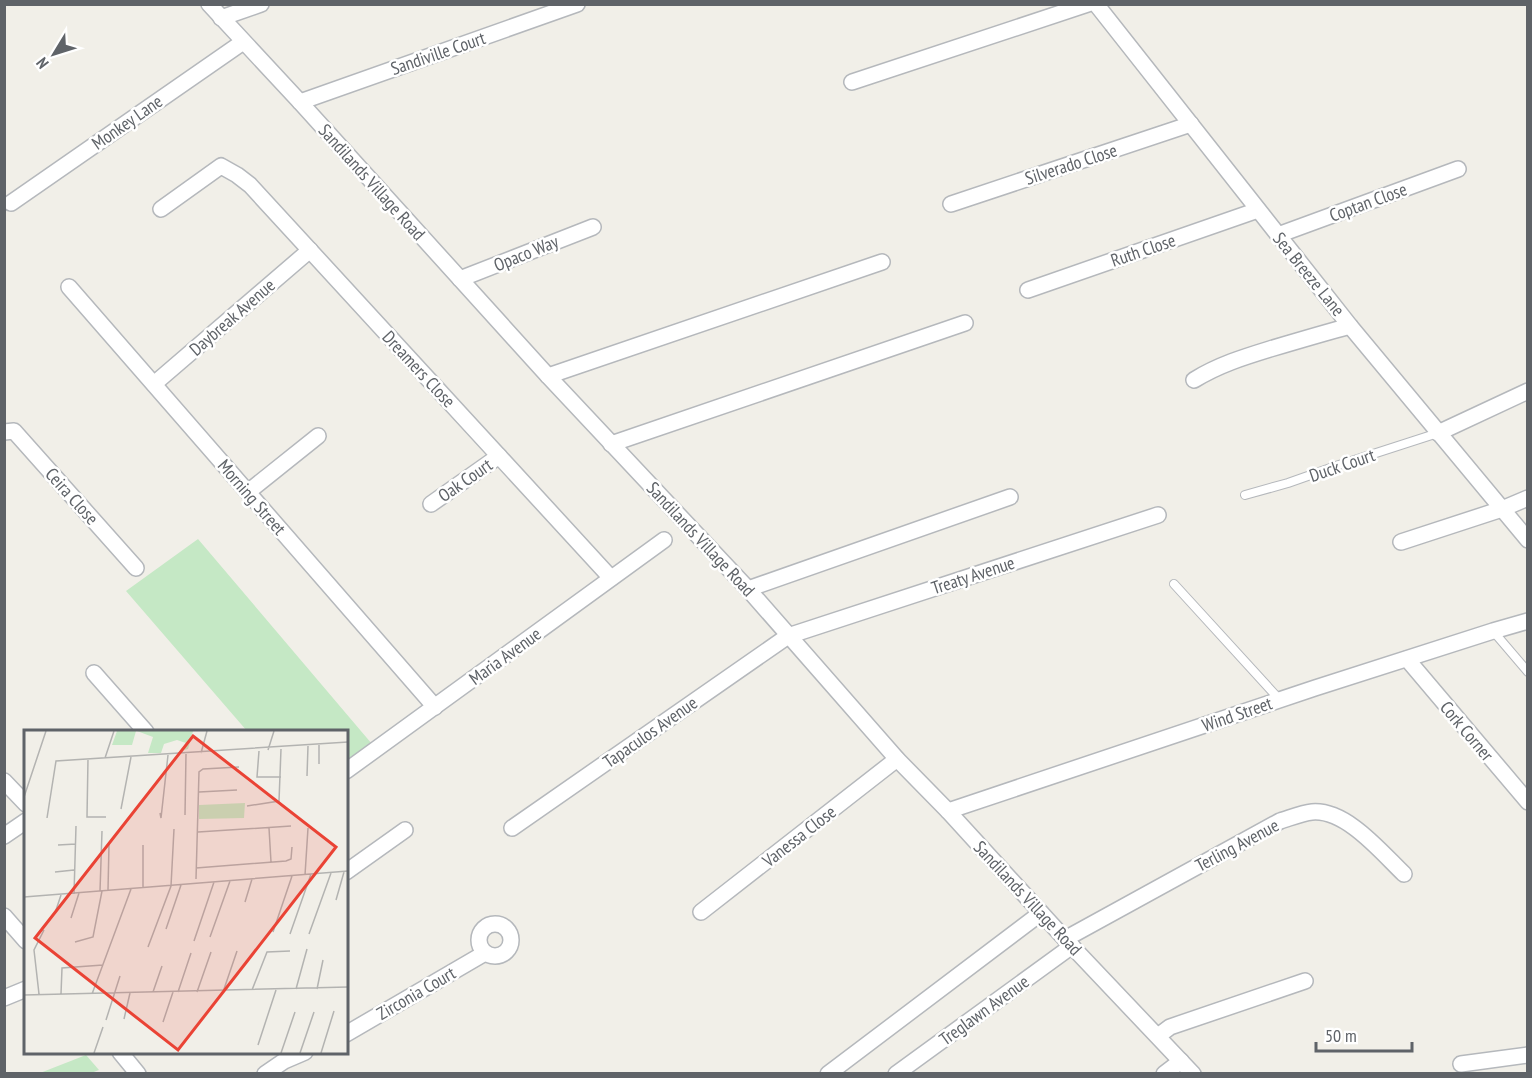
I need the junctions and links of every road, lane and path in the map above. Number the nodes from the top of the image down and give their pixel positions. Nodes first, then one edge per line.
1 (209, 4) edge
2 (261, 4) edge
3 (577, 4) edge
4 (1088, 4) edge
5 (1096, 4) edge
6 (221, 18) junction
7 (243, 42) junction
8 (852, 82) dead end
9 (300, 102) junction
10 (1191, 124) junction
11 (1458, 169) dead end
12 (11, 203) dead end
13 (951, 204) dead end
14 (161, 208) dead end
15 (1258, 210) junction
16 (593, 227) dead end
17 (1278, 236) junction
18 (310, 250) junction
19 (882, 262) dead end
20 (460, 279) junction
21 (69, 287) dead end
22 (1028, 290) dead end
23 (965, 323) dead end
24 (1350, 326) junction
25 (548, 376) junction
26 (1194, 380) dead end
27 (154, 384) junction
28 (1527, 391) edge
29 (4, 432) edge
30 (1438, 433) junction
31 (318, 436) dead end
32 (611, 444) junction
33 (499, 456) junction
34 (248, 492) junction
35 (1245, 495) dead end
36 (1010, 497) dead end
37 (1527, 498) edge
38 (431, 504) dead end
39 (1502, 509) junction
40 (1158, 515) dead end
41 (664, 540) dead end
42 (1527, 540) edge
43 (1401, 542) dead end
44 (136, 568) dead end
45 (611, 578) junction
46 (1174, 584) dead end
47 (748, 588) junction
48 (1527, 621) edge
49 (1493, 631) junction
50 (788, 636) junction
51 (1407, 659) junction
52 (1527, 672) edge
53 (94, 673) dead end
54 (1280, 700) junction
55 (435, 707) junction
56 (144, 730) edge
57 (897, 759) junction
58 (348, 770) edge
59 (4, 781) edge
60 (24, 802) edge
61 (1527, 802) edge
62 (948, 812) junction
63 (24, 822) edge
64 (512, 828) dead end
65 (405, 830) dead end
66 (4, 836) edge
67 (348, 871) edge
68 (1404, 874) dead end
69 (701, 912) dead end
70 (1041, 913) junction
71 (4, 916) edge
72 (24, 939) edge
73 (1068, 943) junction
74 (485, 953) dead end
75 (1305, 981) dead end
76 (24, 990) edge
77 (4, 998) edge
78 (348, 1033) edge
79 (1158, 1036) junction
80 (121, 1054) edge
81 (302, 1054) edge
82 (1527, 1055) edge
83 (1181, 1060) junction
84 (1461, 1064) dead end
85 (138, 1074) edge
86 (265, 1074) edge
87 (828, 1074) edge
88 (897, 1074) edge
89 (1164, 1074) edge
90 (1193, 1074) edge

1 - 6 street, Sandilands Village Road
2 - 6 street
3 - 9 street, Sandiville Court
4 - 8 street
5 - 10 street, Sea Breeze Lane
6 - 7 street, Sandilands Village Road
7 - 9 street, Sandilands Village Road
7 - 12 street, Monkey Lane
9 - 20 street, Sandilands Village Road
10 - 13 street, Silverado Close
10 - 15 street, Sea Breeze Lane
11 - 17 street, Coptan Close
14 - 18 street, Dreamers Close
15 - 17 street, Sea Breeze Lane
15 - 22 street, Ruth Close
16 - 20 street, Opaco Way
17 - 24 street, Sea Breeze Lane
18 - 27 street, Daybreak Avenue
18 - 33 street, Dreamers Close
19 - 25 street
20 - 25 street, Sandilands Village Road
21 - 27 street, Morning Street
23 - 32 street
24 - 26 street
24 - 30 street, Sea Breeze Lane
25 - 32 street, Sandilands Village Road
27 - 34 street, Morning Street
28 - 30 street
29 - 44 street, Ceira Close
30 - 35 lane, Duck Court
30 - 39 street, Sea Breeze Lane
31 - 34 street
32 - 47 street, Sandilands Village Road
33 - 38 street, Oak Court
33 - 45 street, Dreamers Close
34 - 55 street, Morning Street
36 - 47 street
37 - 39 street
39 - 42 street, Sea Breeze Lane
39 - 43 street
40 - 50 street, Treaty Avenue
41 - 45 street, Maria Avenue
45 - 55 street, Maria Avenue
46 - 54 lane
47 - 50 street, Sandilands Village Road
48 - 49 street, Wind Street
49 - 51 street, Wind Street
49 - 52 lane
50 - 57 street, Sandilands Village Road
50 - 64 street, Tapaculos Avenue
51 - 54 street, Wind Street
51 - 61 street, Cork Corner
53 - 56 street
54 - 62 street, Wind Street
55 - 58 street, Maria Avenue
57 - 62 street, Sandilands Village Road
57 - 69 street, Vanessa Close
59 - 60 street
62 - 70 street, Sandilands Village Road
63 - 66 street
65 - 67 street
68 - 73 street, Terling Avenue
70 - 73 street, Sandilands Village Road
70 - 87 street
71 - 72 street
73 - 79 street, Sandilands Village Road
73 - 88 street, Treglawn Avenue
74 - 78 street, Zirconia Court
75 - 79 street
76 - 77 street
79 - 83 street, Sandilands Village Road
80 - 85 street
81 - 86 street
82 - 84 street
83 - 89 street
83 - 90 street, Sandilands Village Road

